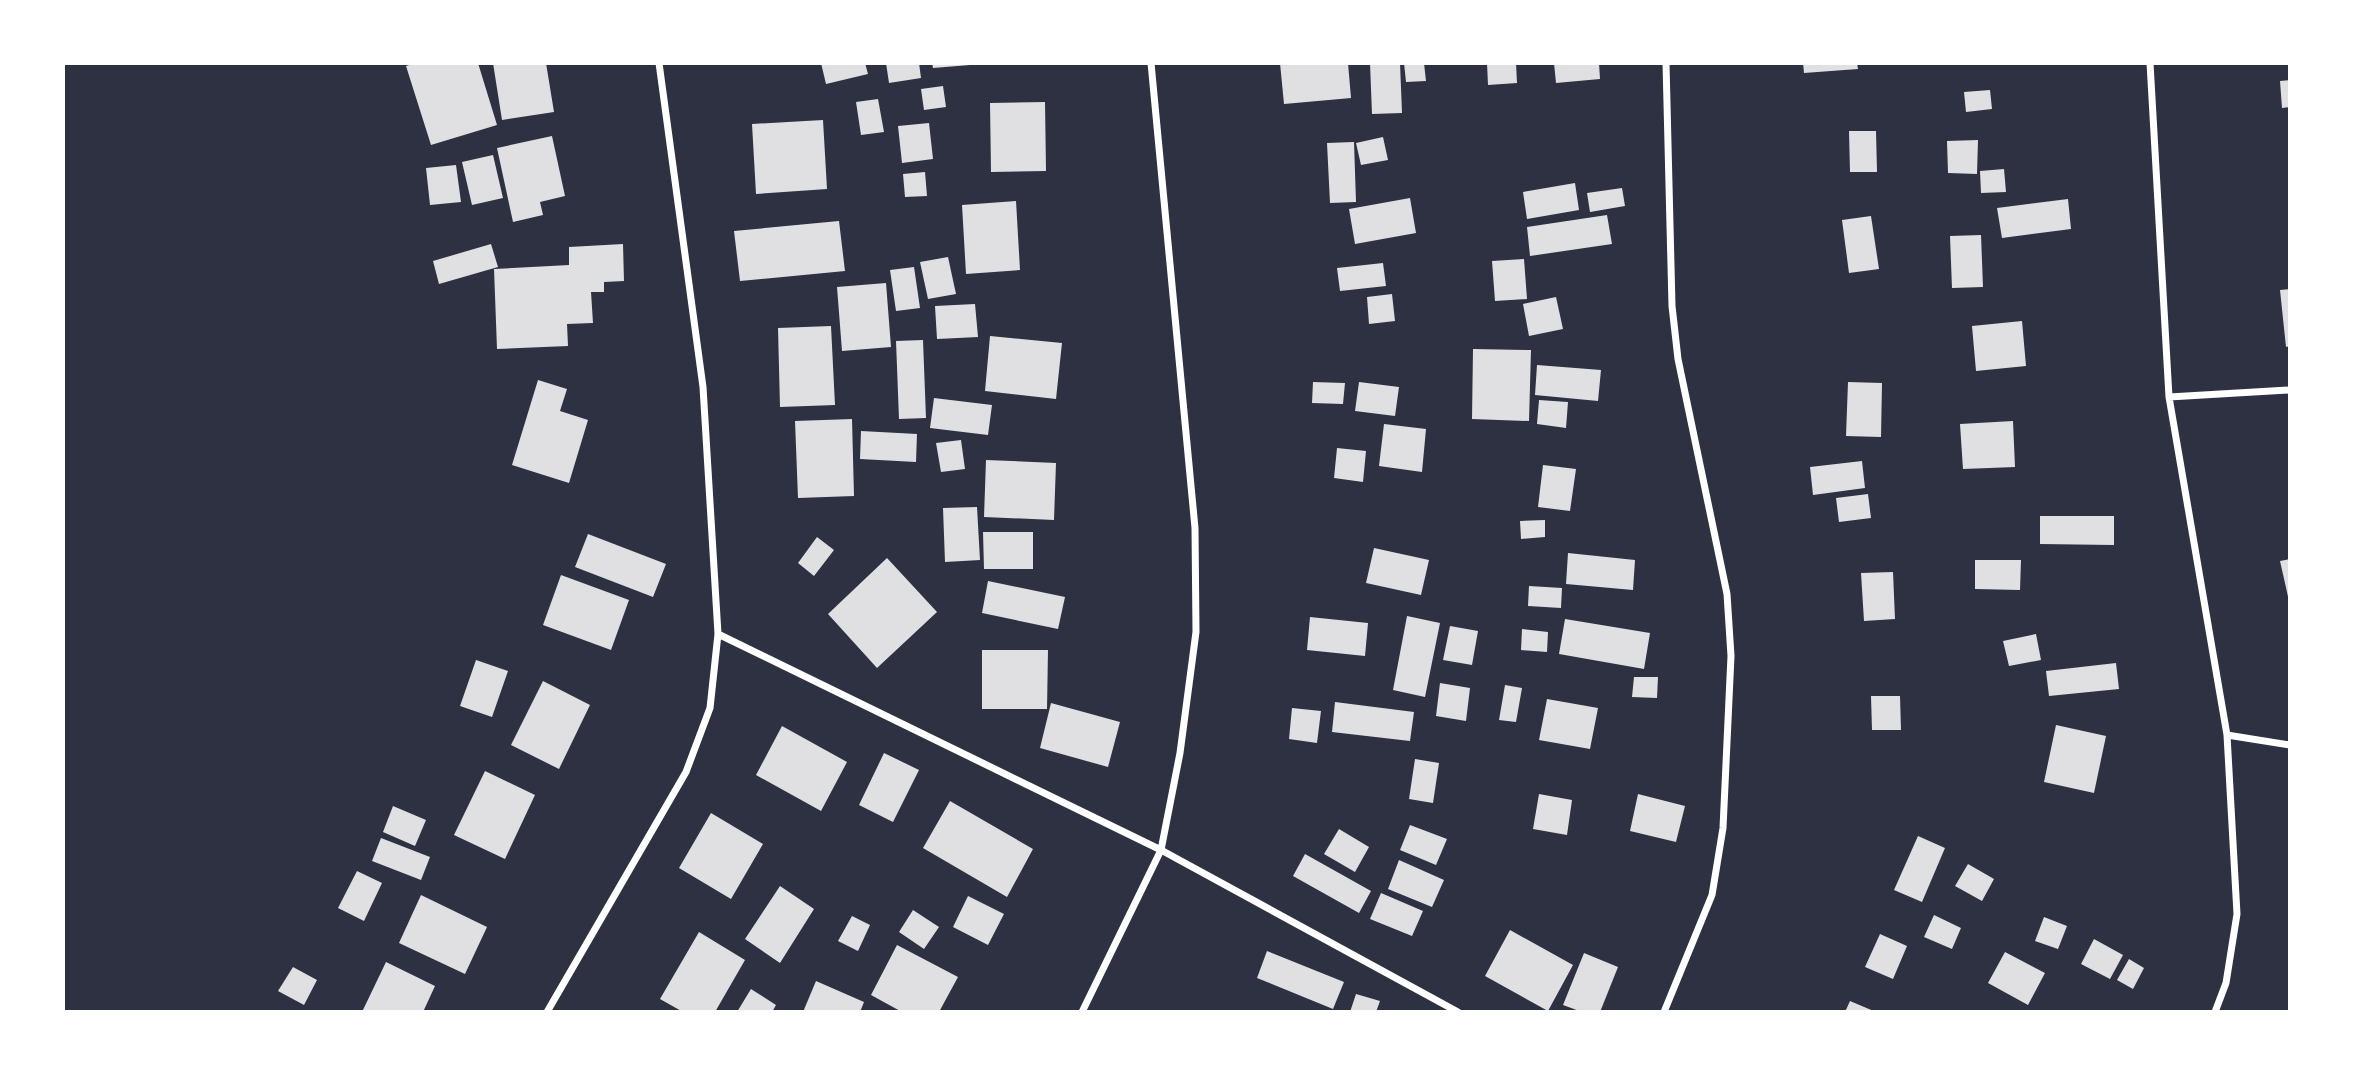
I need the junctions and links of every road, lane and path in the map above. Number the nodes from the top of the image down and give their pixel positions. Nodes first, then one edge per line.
1 (659, 63) edge
2 (1151, 63) edge
3 (1666, 63) edge
4 (2150, 63) edge
5 (2290, 390) edge
6 (2169, 397) junction
7 (718, 634) junction
8 (2227, 735) junction
9 (2290, 745) edge
10 (1161, 850) junction
11 (547, 1012) edge
12 (1082, 1012) edge
13 (1458, 1012) edge
14 (1664, 1012) edge
15 (2215, 1012) edge

1 - 7 street
2 - 10 street
3 - 14 street
4 - 6 street
5 - 6 street
6 - 8 street
7 - 10 street
7 - 11 street
8 - 9 street
8 - 15 street
10 - 12 street
10 - 13 street

